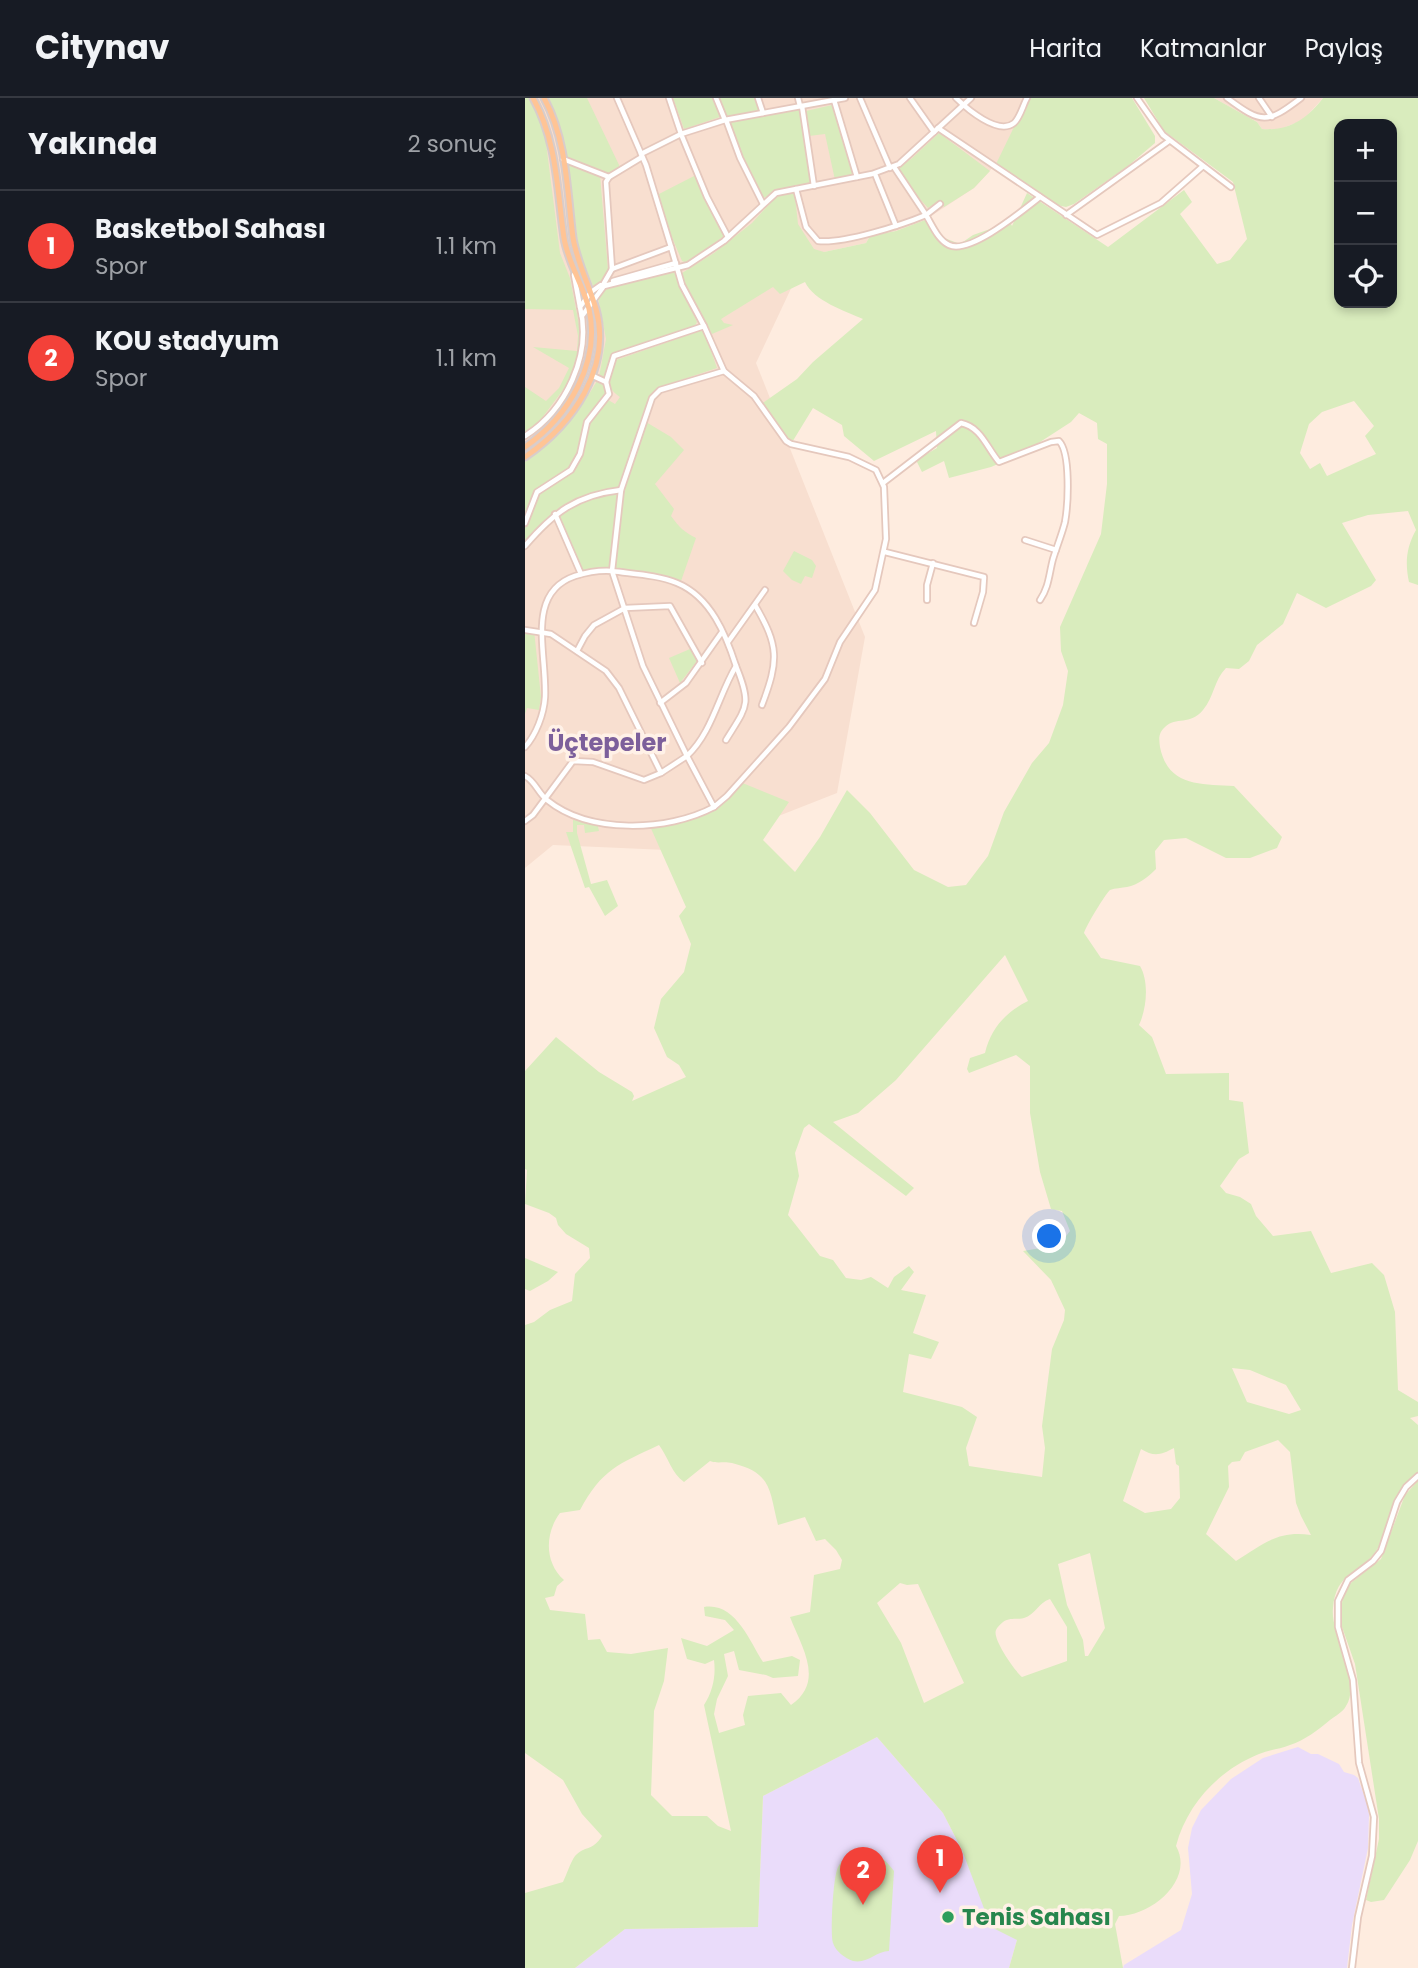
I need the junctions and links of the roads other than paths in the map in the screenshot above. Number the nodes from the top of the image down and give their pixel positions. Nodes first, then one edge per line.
1 (533, 98) edge
2 (544, 98) edge
3 (617, 98) edge
4 (669, 98) edge
5 (716, 98) edge
6 (758, 98) edge
7 (798, 98) edge
8 (845, 98) edge
9 (860, 98) edge
10 (910, 98) edge
11 (956, 98) edge
12 (971, 98) edge
13 (1027, 98) edge
14 (1137, 98) edge
15 (1227, 98) edge
16 (1259, 98) edge
17 (1301, 98) edge
18 (834, 100) junction
19 (801, 106) junction
20 (964, 106) junction
21 (762, 113) junction
22 (1272, 117) junction
23 (725, 120) junction
24 (936, 130) junction
25 (681, 134) junction
26 (1169, 141) junction
27 (642, 156) junction
28 (563, 159) junction
29 (892, 167) junction
30 (1202, 167) junction
31 (875, 174) junction
32 (609, 177) junction
33 (857, 177) junction
34 (814, 186) junction
35 (1231, 187) dead end
36 (796, 189) junction
37 (1040, 197) junction
38 (763, 204) junction
39 (940, 204) dead end
40 (926, 215) junction
41 (1066, 215) junction
42 (896, 226) junction
43 (728, 237) junction
44 (671, 247) junction
45 (676, 265) junction
46 (612, 269) junction
47 (573, 271) junction
48 (604, 283) junction
49 (591, 292) junction
50 (593, 300) junction
51 (587, 303) junction
52 (580, 307) junction
53 (582, 316) junction
54 (704, 326) junction
55 (724, 371) junction
56 (593, 376) junction
57 (606, 382) junction
58 (525, 436) edge
59 (525, 447) edge
60 (525, 457) edge
61 (883, 483) junction
62 (621, 490) junction
63 (555, 514) junction
64 (525, 523) edge
65 (1025, 540) dead end
66 (525, 546) edge
67 (1056, 550) junction
68 (885, 552) junction
69 (933, 563) junction
70 (612, 570) junction
71 (581, 574) junction
72 (765, 590) dead end
73 (927, 600) dead end
74 (1040, 600) dead end
75 (755, 605) junction
76 (625, 608) junction
77 (974, 623) dead end
78 (525, 630) edge
79 (536, 631) junction
80 (722, 632) junction
81 (727, 642) junction
82 (577, 651) junction
83 (702, 663) junction
84 (736, 666) junction
85 (660, 703) junction
86 (762, 705) dead end
87 (726, 740) dead end
88 (525, 747) edge
89 (687, 756) junction
90 (661, 773) junction
91 (525, 776) edge
92 (545, 799) junction
93 (714, 807) junction
94 (525, 821) edge
95 (1418, 1476) edge
96 (1352, 1968) edge

1 - 47 main road
2 - 28 main road
3 - 27 street
4 - 25 street
5 - 23 street
6 - 21 street
7 - 19 street
8 - 18 street
9 - 29 street
10 - 24 street
11 - 20 street
12 - 20 street
13 - 20 street
14 - 26 street
15 - 22 street
16 - 22 street
17 - 22 street
18 - 19 street
18 - 33 street
19 - 21 street
19 - 34 street
20 - 24 street
21 - 23 street
23 - 25 street
23 - 38 street
24 - 29 street
24 - 37 street
25 - 27 street
25 - 43 street
26 - 30 street
26 - 41 street
27 - 32 street
27 - 44 street
28 - 32 street
28 - 49 main road
29 - 31 street
29 - 40 street
30 - 35 street
30 - 41 street
31 - 33 street
31 - 42 street
32 - 46 street
33 - 34 street
34 - 36 street
36 - 38 street
36 - 42 street
37 - 40 street
37 - 41 street
38 - 43 street
39 - 40 street
40 - 42 street
43 - 45 street
44 - 45 street
44 - 46 street
45 - 48 street
45 - 50 street
45 - 54 street
46 - 48 street
47 - 51 main road
47 - 52 street
48 - 49 street
49 - 50 main road
49 - 51 street
50 - 51 street
50 - 56 main road
51 - 52 street
51 - 53 street
51 - 59 main road
52 - 53 street
53 - 58 street
54 - 55 street
54 - 57 street
55 - 61 street
55 - 62 street
56 - 57 street
56 - 60 main road
57 - 64 street
61 - 67 street
61 - 68 street
62 - 63 street
62 - 70 street
63 - 66 street
63 - 71 street
65 - 67 street
67 - 74 street
68 - 69 street
68 - 93 street
69 - 73 street
69 - 77 street
70 - 71 street
70 - 76 street
70 - 80 street
71 - 79 street
72 - 75 street
75 - 81 street
75 - 86 street
76 - 82 street
76 - 83 street
76 - 85 street
78 - 79 street
79 - 82 street
79 - 88 street
80 - 81 street
80 - 83 street
81 - 84 street
82 - 90 street
83 - 85 street
84 - 87 street
84 - 89 street
85 - 89 street
89 - 90 street
89 - 93 street
90 - 92 street
91 - 92 street
92 - 93 street
92 - 94 street
95 - 96 street

